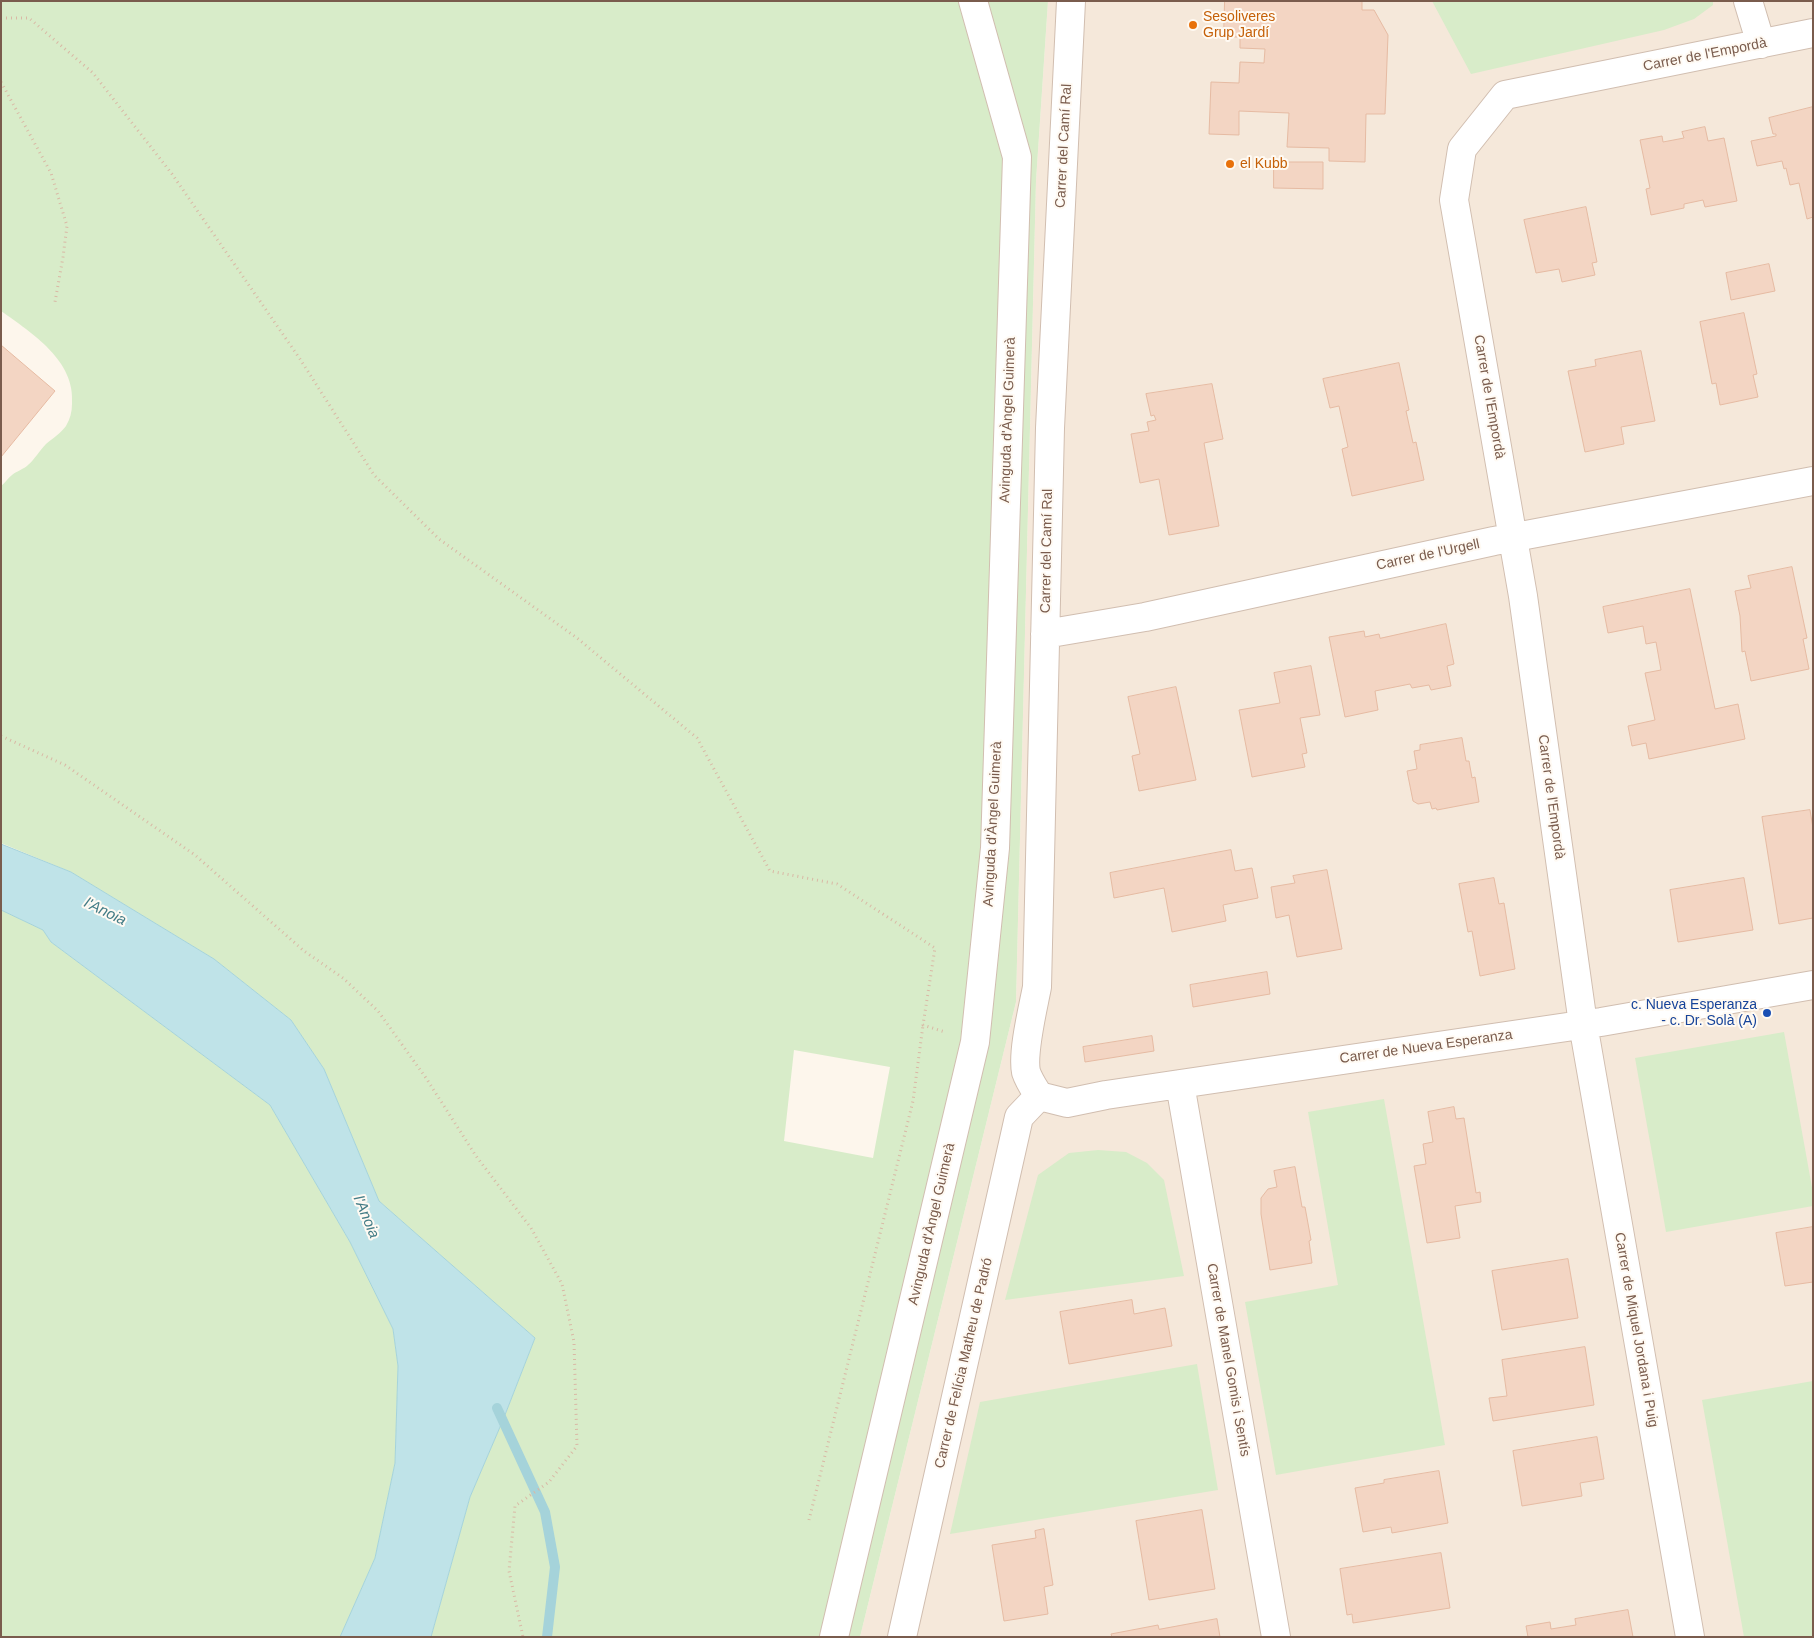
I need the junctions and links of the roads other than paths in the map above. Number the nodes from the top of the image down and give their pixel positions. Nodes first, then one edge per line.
1 (973, 1) edge
2 (1071, 1) edge
3 (1748, 1) edge
4 (1813, 33) edge
5 (1761, 44) junction
6 (1813, 481) edge
7 (1513, 538) junction
8 (1045, 634) junction
9 (1813, 985) edge
10 (1583, 1024) junction
11 (1180, 1084) junction
12 (1039, 1096) junction
13 (834, 1637) edge
14 (902, 1637) edge
15 (1276, 1637) edge
16 (1690, 1637) edge

1 - 13 street, Avinguda d'Àngel Guimerà
2 - 8 street, Carrer del Camí Ral
3 - 5 street
4 - 5 street, Carrer de l'Empordà
5 - 7 street, Carrer de l'Empordà
6 - 7 street, Carrer de l'Urgell
7 - 8 street, Carrer de l'Urgell
7 - 10 street, Carrer de l'Empordà
8 - 12 street, Carrer del Camí Ral
9 - 10 street, Carrer de Nueva Esperanza
10 - 11 street, Carrer de Nueva Esperanza
10 - 16 street, Carrer de Miquel Jordana i Puig
11 - 12 street, Carrer de Nueva Esperanza
11 - 15 street, Carrer de Manel Gomis i Sentís
12 - 14 street, Carrer de Felícia Matheu de Padró

